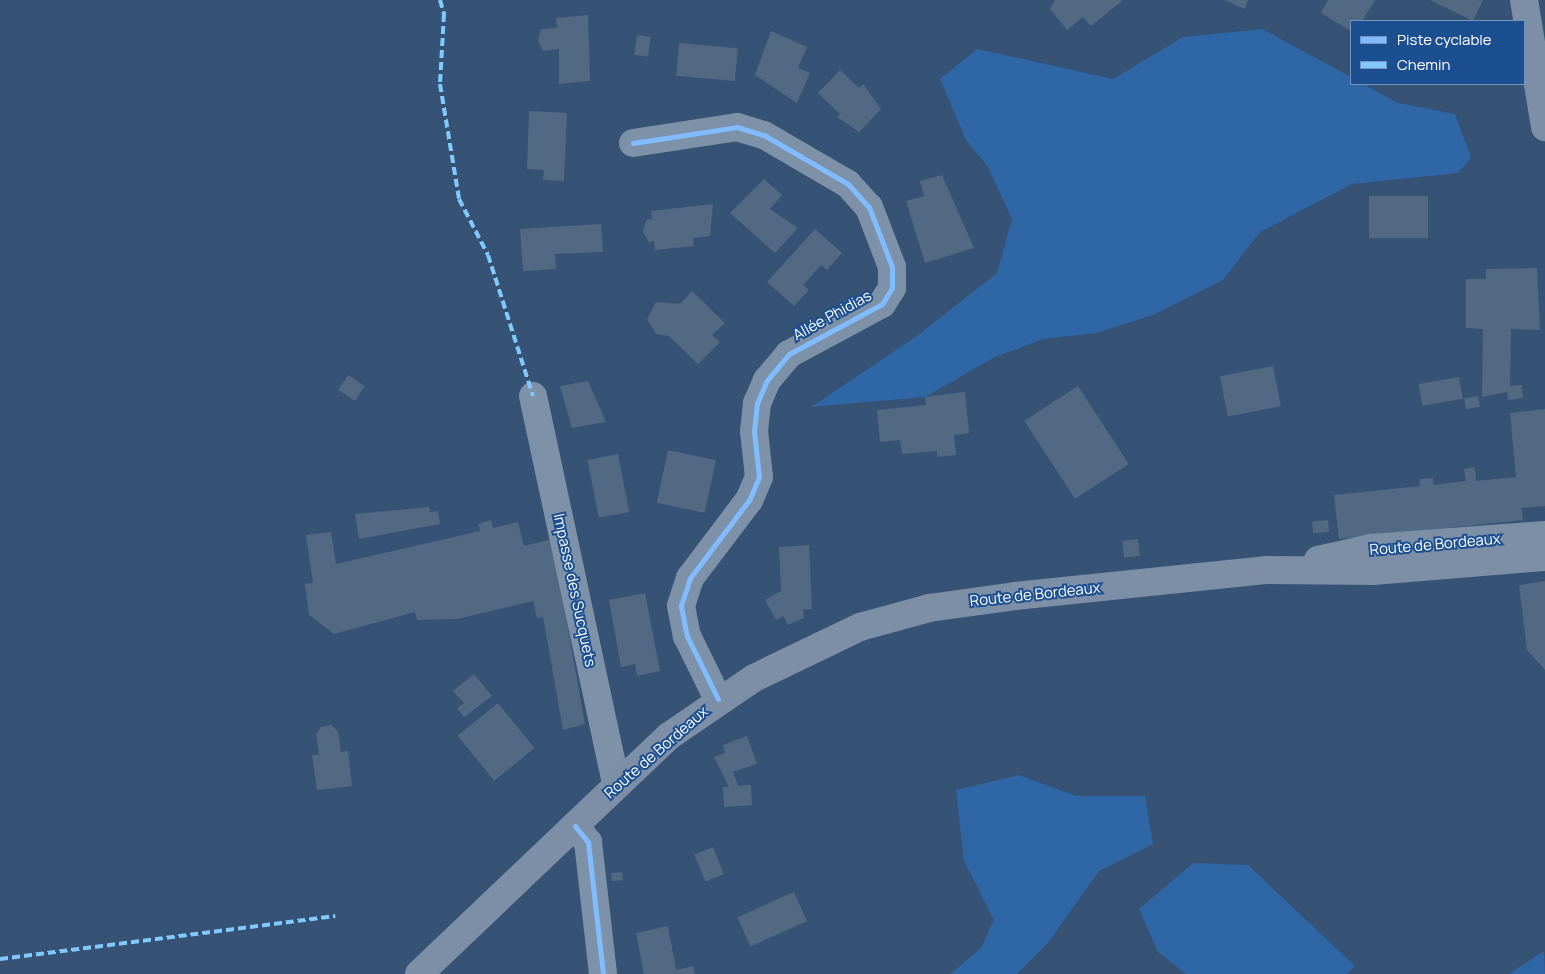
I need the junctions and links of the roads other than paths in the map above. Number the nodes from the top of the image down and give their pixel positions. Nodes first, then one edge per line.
1 (1524, 0) edge
2 (1545, 127) edge
3 (633, 143) dead end
4 (533, 396) dead end
5 (1545, 535) edge
6 (1545, 545) edge
7 (1545, 557) edge
8 (1268, 570) junction
9 (718, 699) junction
10 (616, 784) junction
11 (575, 826) junction
12 (419, 974) edge
13 (603, 974) edge

1 - 2 main road
3 - 9 street, Allée Phidias
4 - 10 street, Impasse des Sucquets
5 - 8 main road, Route de Bordeaux
6 - 8 main road
7 - 8 main road, Route de Bordeaux
8 - 9 main road, Route de Bordeaux
9 - 10 main road, Route de Bordeaux
10 - 11 main road, Route de Bordeaux
11 - 12 main road, Route de Bordeaux
11 - 13 street

